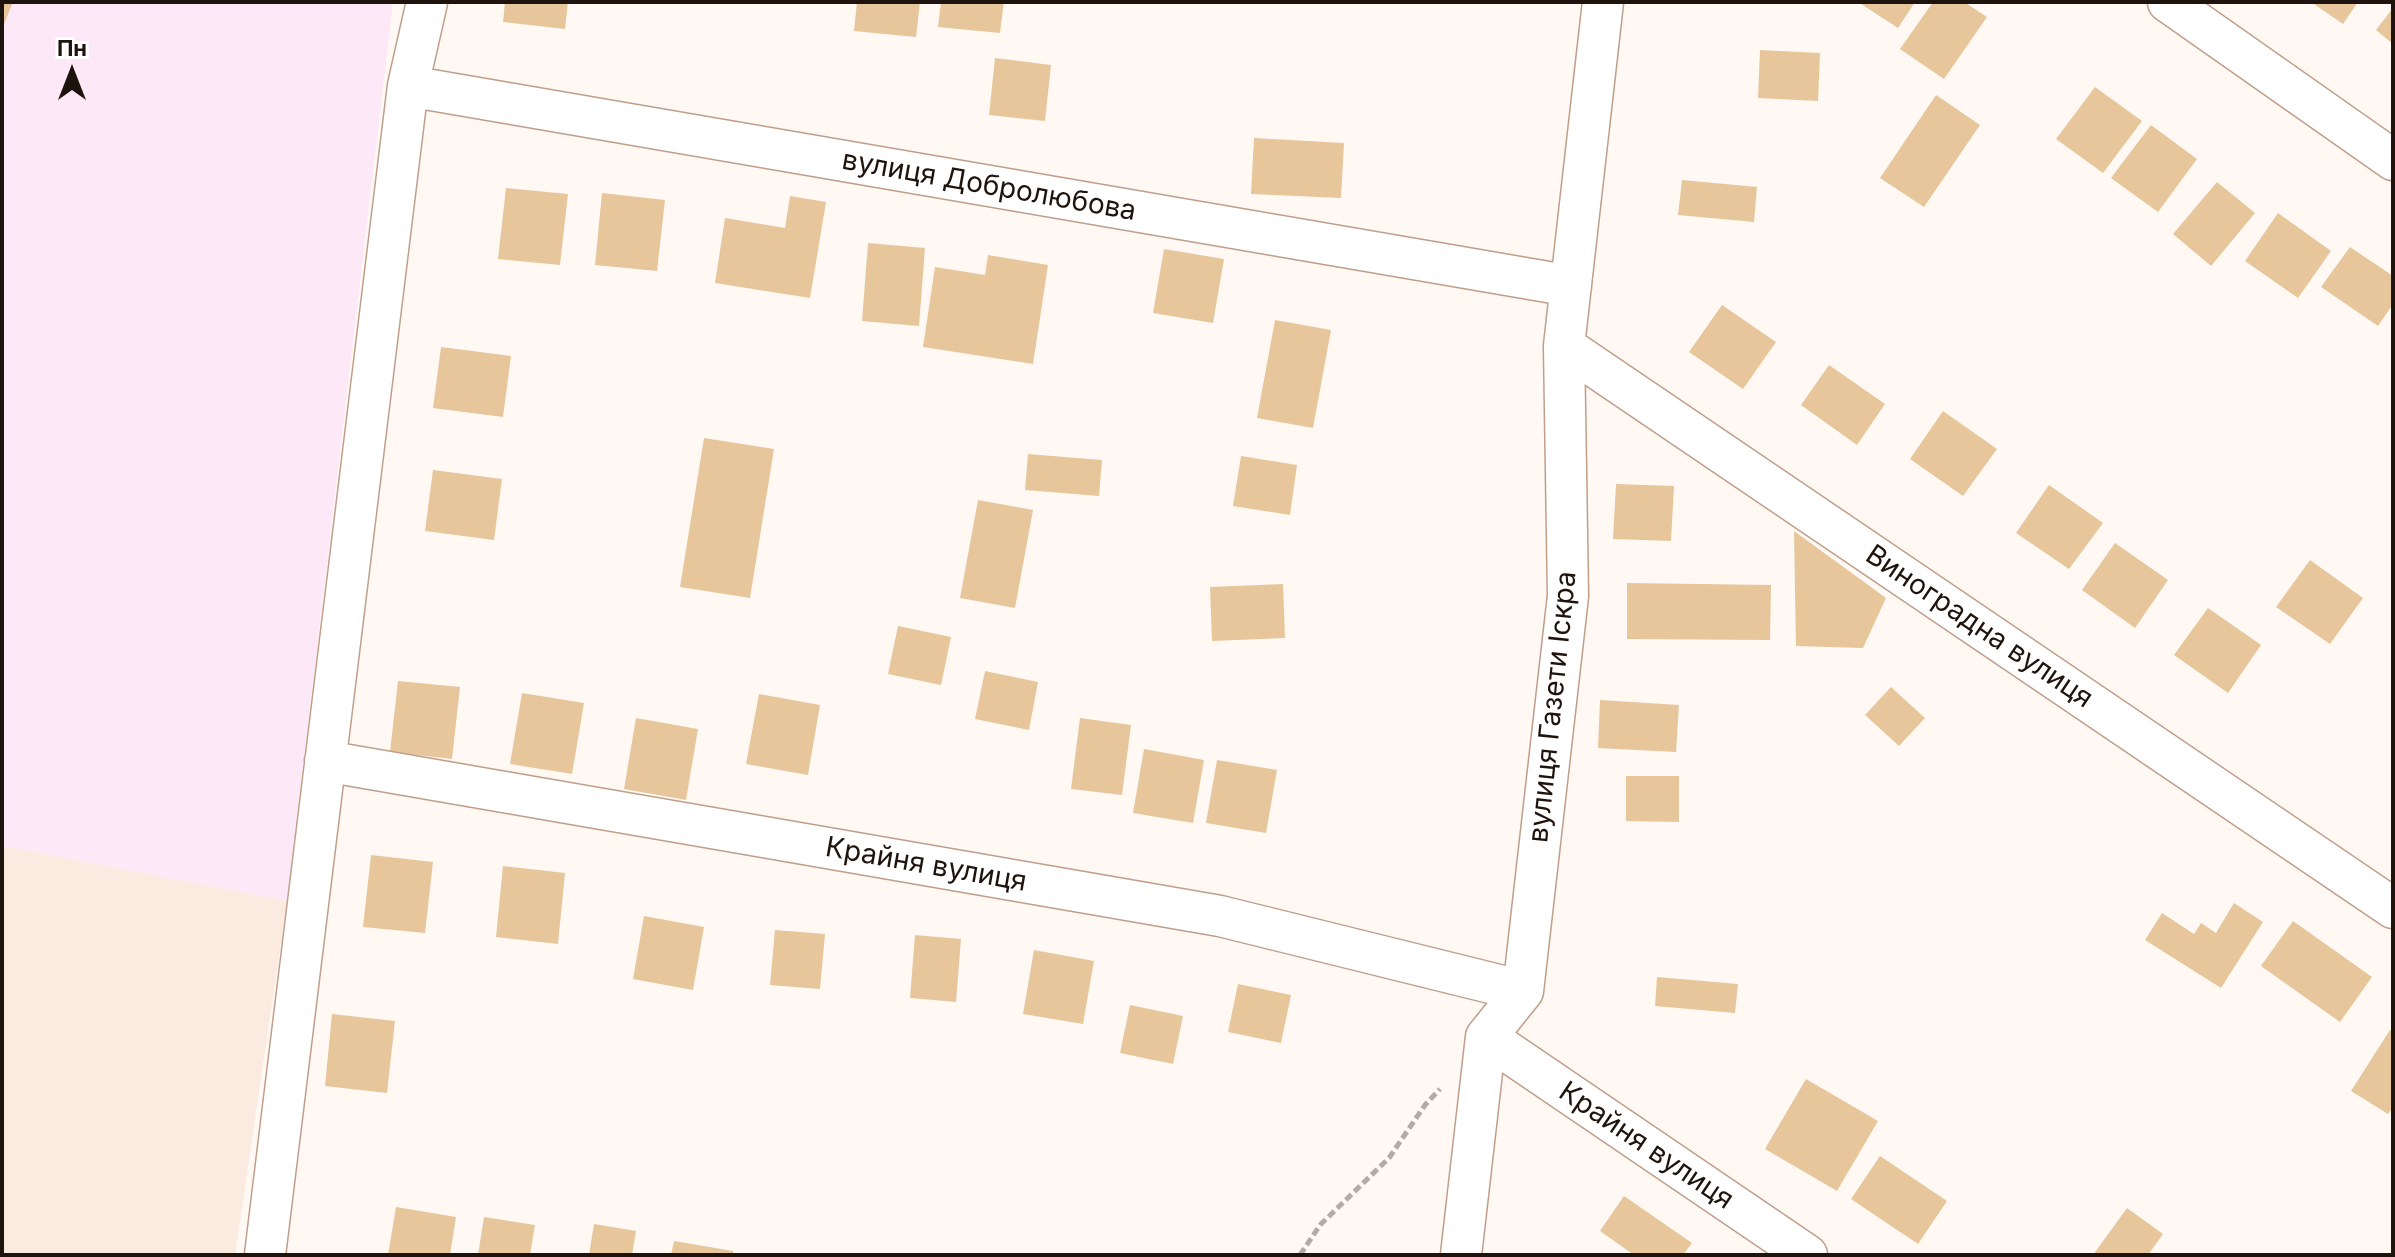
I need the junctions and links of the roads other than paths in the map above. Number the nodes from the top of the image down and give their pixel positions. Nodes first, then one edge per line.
1 (427, 2) edge
2 (1603, 2) edge
3 (2168, 2) edge
4 (408, 86) junction
5 (2393, 160) edge
6 (1571, 286) junction
7 (1564, 346) junction
8 (325, 761) junction
9 (2393, 908) edge
10 (1523, 991) junction
11 (1486, 1037) junction
12 (265, 1255) edge
13 (1461, 1255) edge
14 (1807, 1255) edge

1 - 4 street
2 - 6 street, вулиця Газети Іскра
3 - 5 street
4 - 6 street, вулиця Добролюбова
4 - 8 street
6 - 7 street, вулиця Газети Іскра
7 - 9 street, Виноградна вулиця
7 - 10 street, вулиця Газети Іскра
8 - 10 street, Крайня вулиця
8 - 12 street
10 - 11 street
11 - 13 street
11 - 14 street, Крайня вулиця

